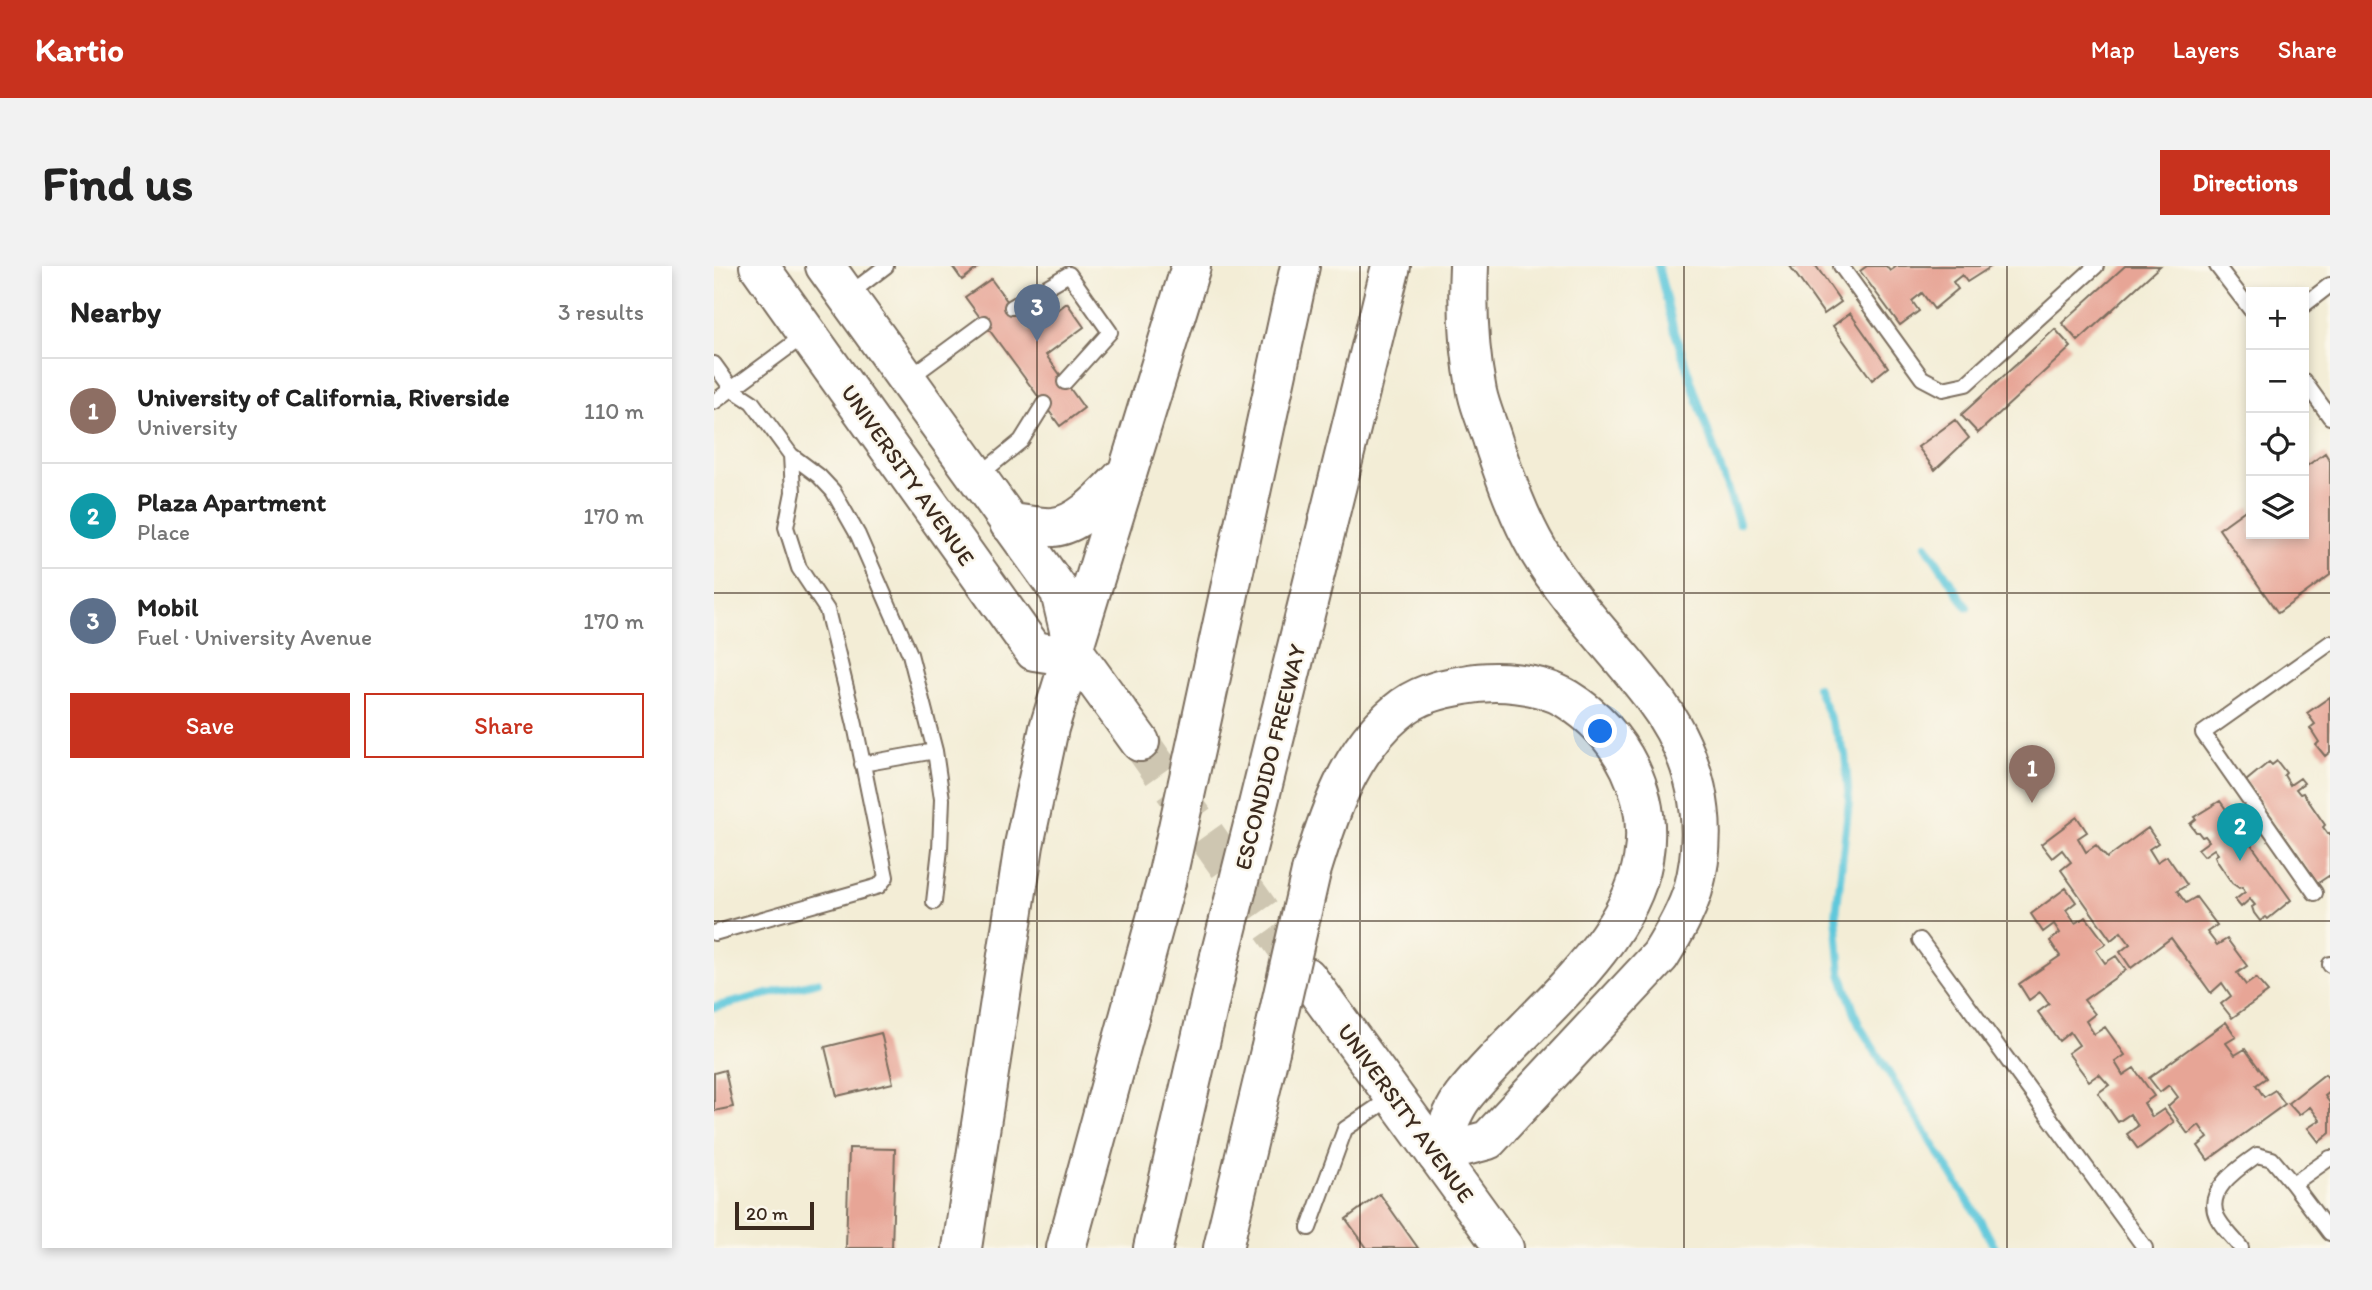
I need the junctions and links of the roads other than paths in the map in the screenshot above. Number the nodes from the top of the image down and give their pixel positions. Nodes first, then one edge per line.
1 (759, 266) edge
2 (825, 266) edge
3 (886, 266) edge
4 (1191, 266) edge
5 (1300, 266) edge
6 (1391, 266) edge
7 (1469, 266) edge
8 (1841, 266) edge
9 (2096, 266) edge
10 (2217, 266) edge
11 (2330, 285) edge
12 (847, 296) junction
13 (2309, 301) edge
14 (2246, 304) edge
15 (1012, 307) dead end
16 (984, 323) dead end
17 (807, 333) junction
18 (714, 364) edge
19 (906, 380) junction
20 (1065, 382) dead end
21 (732, 388) junction
22 (2309, 388) edge
23 (714, 402) edge
24 (1044, 404) dead end
25 (2330, 417) edge
26 (791, 455) junction
27 (1128, 472) junction
28 (977, 477) junction
29 (1009, 523) junction
30 (2330, 643) edge
31 (1074, 651) junction
32 (1140, 742) tunnel mouth
33 (935, 751) junction
34 (862, 764) junction
35 (2315, 893) dead end
36 (934, 902) dead end
37 (714, 933) edge
38 (1920, 940) dead end
39 (1307, 977) tunnel mouth
40 (1394, 1096) junction
41 (1436, 1154) junction
42 (2330, 1158) edge
43 (2293, 1184) junction
44 (1309, 1228) dead end
45 (2330, 1233) edge
46 (962, 1248) edge
47 (1066, 1248) edge
48 (1153, 1248) edge
49 (1223, 1248) edge
50 (1504, 1248) edge
51 (2145, 1248) edge
52 (2241, 1248) edge

1 - 17 main road, UNIVERSITY AVENUE
2 - 12 main road
3 - 12 lane
4 - 27 main road
5 - 47 main road, bridge
6 - 48 main road, ESCONDIDO FREEWAY, bridge
7 - 41 main road
8 - 9 lane
10 - 14 lane
11 - 13 lane
12 - 19 main road
15 - 20 lane
16 - 19 lane
17 - 21 lane
17 - 31 main road, UNIVERSITY AVENUE
18 - 21 lane
19 - 28 main road
21 - 23 lane
21 - 26 lane
22 - 25 lane
24 - 28 lane
26 - 33 lane
26 - 34 lane
27 - 29 main road
27 - 31 main road
28 - 29 main road
29 - 31 main road
30 - 35 lane
31 - 32 main road
31 - 46 main road
33 - 34 lane
33 - 36 lane
34 - 37 lane
38 - 51 lane
39 - 40 main road, UNIVERSITY AVENUE
40 - 41 main road, UNIVERSITY AVENUE
40 - 44 lane
41 - 49 main road, bridge
41 - 50 main road, UNIVERSITY AVENUE
42 - 43 lane
43 - 45 lane
43 - 52 lane

